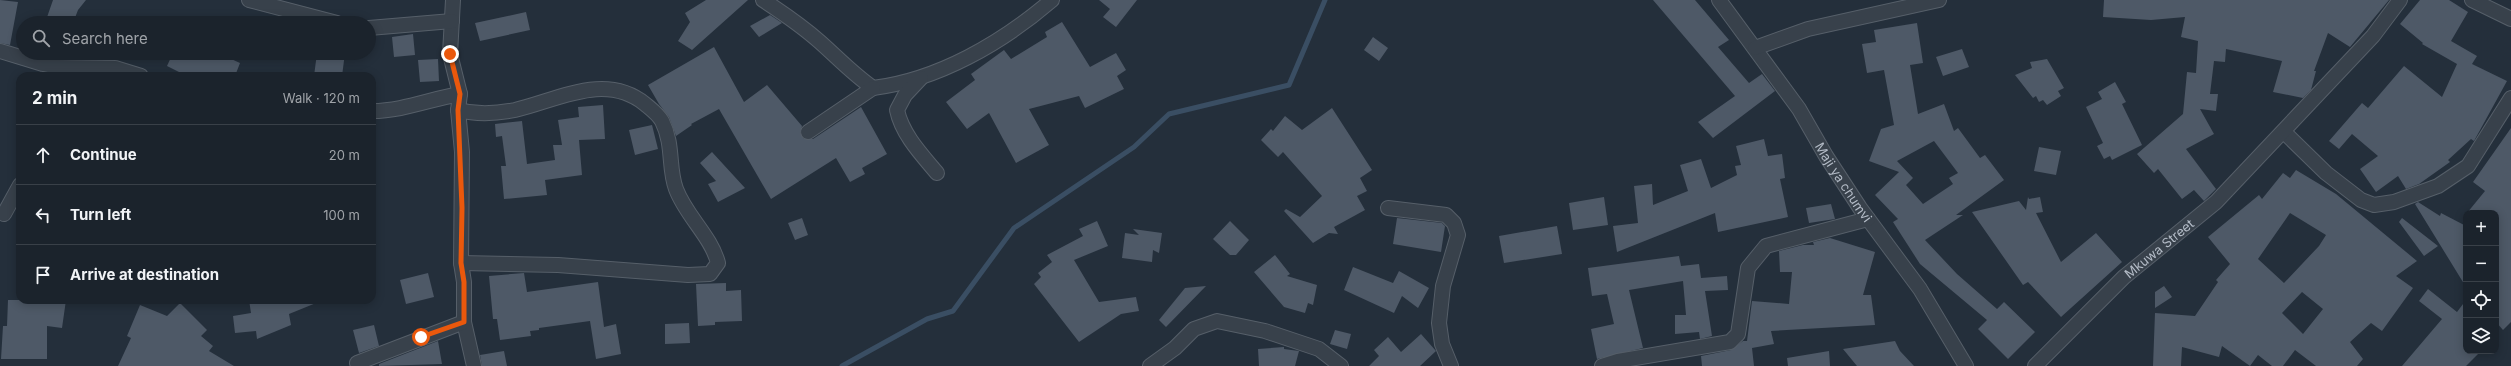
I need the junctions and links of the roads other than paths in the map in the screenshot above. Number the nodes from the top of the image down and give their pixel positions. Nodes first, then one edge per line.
1 (249, 0) edge
2 (453, 0) edge
3 (763, 0) edge
4 (1052, 0) edge
5 (1719, 0) edge
6 (1939, 0) edge
7 (2400, 0) edge
8 (2472, 0) edge
9 (310, 16) edge
10 (2511, 19) edge
11 (452, 21) junction
12 (376, 27) edge
13 (1755, 48) junction
14 (0, 51) edge
15 (16, 55) edge
16 (33, 60) edge
17 (89, 71) edge
18 (128, 72) edge
19 (921, 77) junction
20 (873, 88) junction
21 (460, 94) junction
22 (2511, 98) edge
23 (458, 110) junction
24 (376, 111) edge
25 (808, 132) dead end
26 (2284, 132) junction
27 (937, 172) dead end
28 (16, 192) edge
29 (1388, 208) dead end
30 (4, 214) dead end
31 (1868, 219) junction
32 (461, 263) junction
33 (464, 322) junction
34 (358, 363) dead end
35 (474, 366) edge
36 (1150, 366) edge
37 (1341, 366) edge
38 (1451, 366) edge
39 (1602, 366) edge
40 (1966, 366) edge
41 (2035, 366) edge

1 - 9 street
2 - 11 street
3 - 20 street
4 - 19 street
5 - 13 street, Maji ya chumvi
6 - 13 street
7 - 26 street, Mkuwa Street
8 - 10 street
11 - 12 street
11 - 21 street
13 - 31 street, Maji ya chumvi
14 - 15 street
16 - 17 street
17 - 18 street
19 - 20 street
19 - 27 street
20 - 25 street
21 - 23 street
21 - 24 street
22 - 26 street
23 - 32 street
23 - 32 street
26 - 41 street, Mkuwa Street
28 - 30 street
29 - 38 street
31 - 39 street
31 - 40 street, Maji ya chumvi
32 - 33 street
33 - 34 street
33 - 35 street
36 - 37 street

